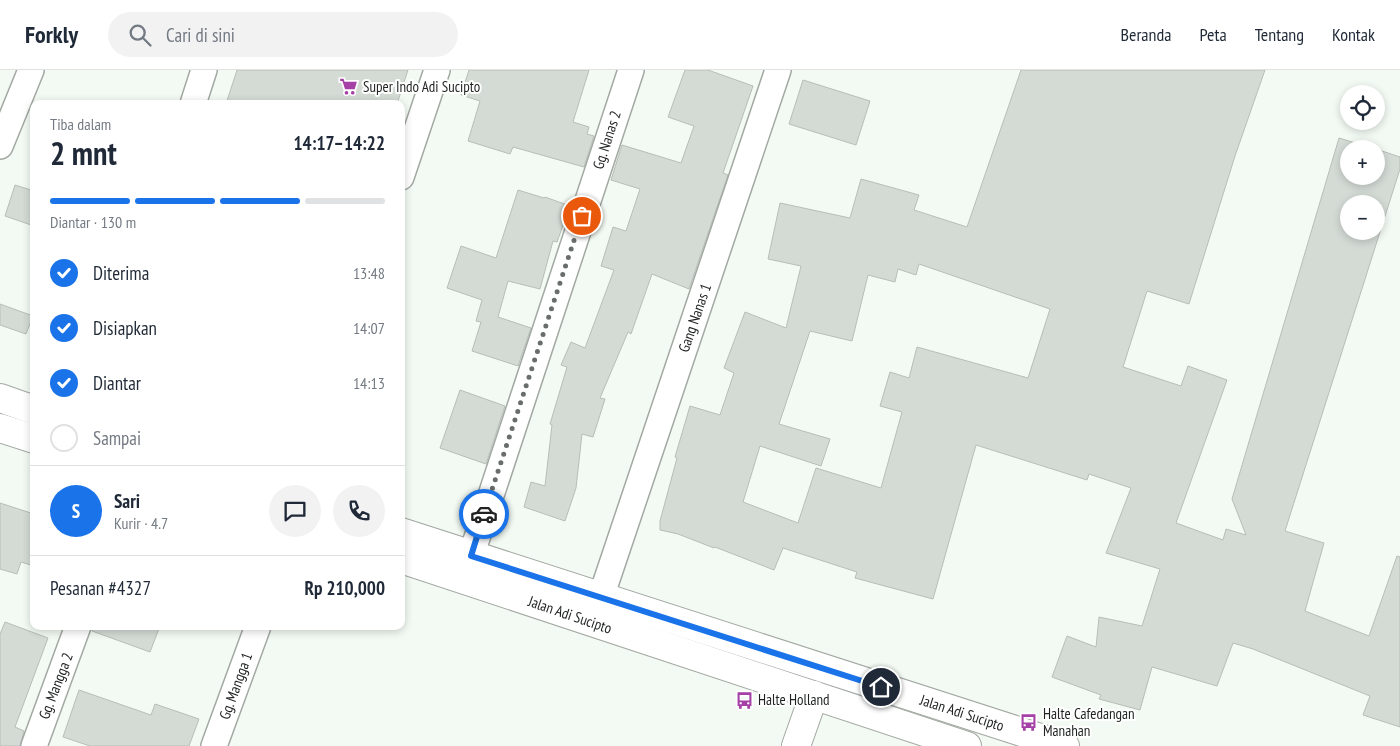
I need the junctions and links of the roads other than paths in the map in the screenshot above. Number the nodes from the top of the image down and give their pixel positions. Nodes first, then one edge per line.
1 (31, 70) edge
2 (204, 70) edge
3 (437, 70) edge
4 (630, 70) edge
5 (778, 70) edge
6 (194, 100) edge
7 (0, 146) edge
8 (405, 165) edge
9 (0, 398) edge
10 (30, 409) edge
11 (0, 428) edge
12 (30, 438) edge
13 (405, 533) edge
14 (471, 556) junction
15 (405, 560) edge
16 (602, 597) junction
17 (77, 630) edge
18 (257, 630) edge
19 (814, 695) junction
20 (34, 746) edge
21 (214, 746) edge
22 (796, 746) edge
23 (967, 746) edge
24 (1065, 746) edge

1 - 7 street
2 - 6 street
3 - 8 street
4 - 14 street, Gg. Nanas 2
5 - 16 street, Gang Nanas 1
9 - 10 main road
11 - 12 main road
13 - 14 main road, Jalan Adi Sucipto
14 - 16 main road, Jalan Adi Sucipto
15 - 19 main road, Jalan Adi Sucipto
16 - 24 main road, Jalan Adi Sucipto
17 - 20 street, Gg. Mangga 2
18 - 21 street, Gg. Mangga 1
19 - 22 main road
19 - 23 main road, Jalan Adi Sucipto

